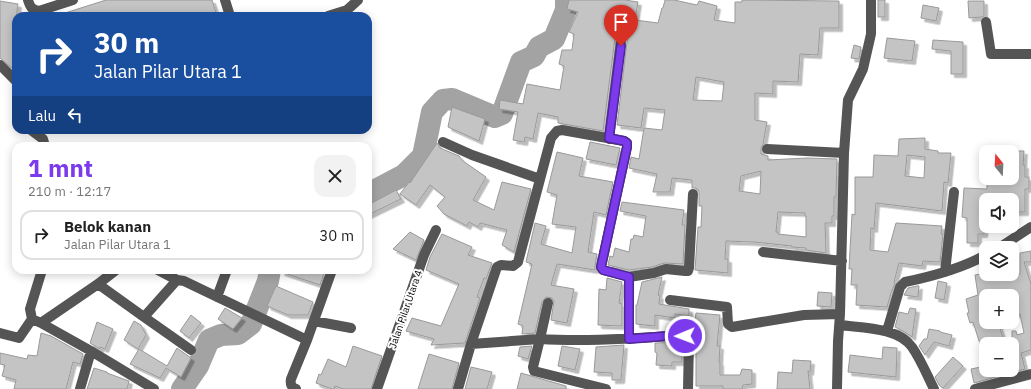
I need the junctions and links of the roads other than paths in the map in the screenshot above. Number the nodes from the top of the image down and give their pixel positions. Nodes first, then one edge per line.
1 (28, 0) edge
2 (73, 0) edge
3 (225, 0) edge
4 (358, 0) edge
5 (871, 0) edge
6 (229, 12) edge
7 (341, 12) edge
8 (624, 16) dead end
9 (986, 22) dead end
10 (1031, 54) edge
11 (0, 65) edge
12 (12, 77) edge
13 (36, 134) edge
14 (609, 138) junction
15 (44, 142) edge
16 (443, 142) dead end
17 (767, 149) dead end
18 (844, 153) junction
19 (540, 179) junction
20 (954, 192) dead end
21 (693, 194) dead end
22 (1031, 226) edge
23 (436, 230) dead end
24 (1009, 241) edge
25 (763, 252) dead end
26 (979, 258) edge
27 (842, 261) junction
28 (945, 272) junction
29 (41, 274) edge
30 (111, 274) edge
31 (166, 274) edge
32 (226, 274) edge
33 (331, 274) edge
34 (629, 277) junction
35 (177, 280) junction
36 (98, 284) junction
37 (217, 297) junction
38 (670, 300) dead end
39 (548, 302) dead end
40 (840, 314) junction
41 (144, 317) junction
42 (36, 321) junction
43 (314, 321) junction
44 (840, 325) junction
45 (351, 328) dead end
46 (888, 331) junction
47 (0, 333) edge
48 (540, 339) junction
49 (629, 339) junction
50 (307, 340) junction
51 (471, 344) junction
52 (191, 350) dead end
53 (91, 351) junction
54 (1031, 374) edge
55 (80, 389) edge
56 (154, 389) edge
57 (296, 389) edge
58 (377, 389) edge
59 (458, 389) edge
60 (606, 389) edge
61 (688, 389) edge
62 (837, 389) edge
63 (934, 389) edge
64 (975, 389) edge

1 - 2 street
3 - 6 street
4 - 7 street
5 - 18 street
8 - 14 street
9 - 10 street
11 - 12 street
13 - 15 street
14 - 19 street
14 - 34 street
16 - 19 street
17 - 18 street
18 - 27 street
19 - 51 street
20 - 28 street
21 - 34 street
22 - 24 street
23 - 58 street, Jalan Pilar Utara 4
25 - 27 street
26 - 28 street
27 - 40 street
28 - 46 street
29 - 42 street
30 - 36 street
31 - 35 street
32 - 37 street
33 - 43 street
34 - 49 street
35 - 37 street
35 - 41 street
36 - 41 street
36 - 42 street
37 - 50 street
38 - 40 street
39 - 48 street
40 - 44 street
41 - 52 street
42 - 47 street
42 - 53 street
43 - 45 street
43 - 50 street
44 - 46 street
44 - 62 street
46 - 63 street
48 - 49 street
48 - 51 street
48 - 60 street
49 - 61 street
50 - 57 street
51 - 59 street
53 - 55 street
53 - 56 street
54 - 64 street

